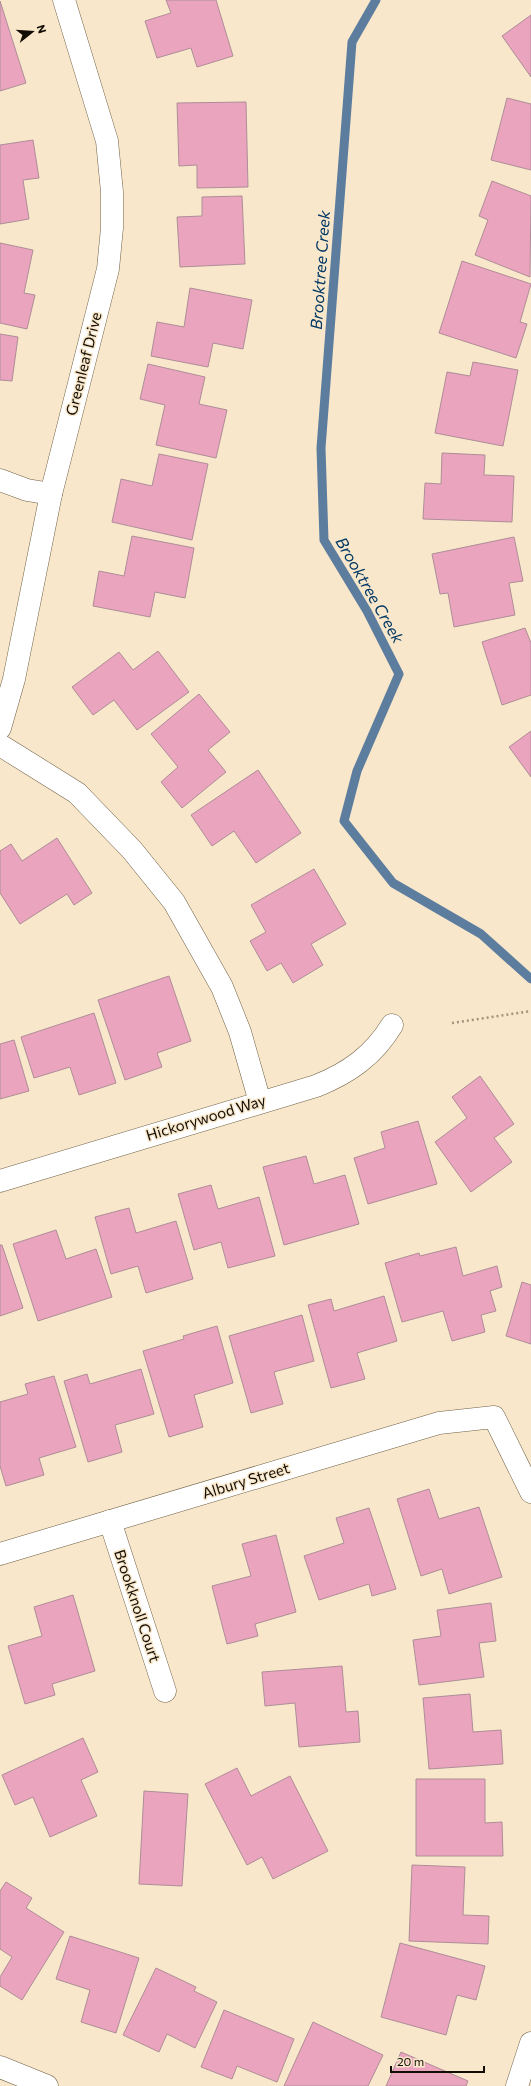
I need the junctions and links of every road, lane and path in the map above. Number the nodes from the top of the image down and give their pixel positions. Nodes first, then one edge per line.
1 (64, 0) edge
2 (0, 480) edge
3 (51, 494) junction
4 (0, 728) edge
5 (0, 745) edge
6 (531, 1011) edge
7 (452, 1023) dead end
8 (392, 1024) dead end
9 (260, 1102) junction
10 (0, 1180) edge
11 (531, 1492) edge
12 (110, 1521) junction
13 (0, 1554) edge
14 (165, 1691) dead end
15 (531, 2043) edge
16 (0, 2067) edge
17 (46, 2086) edge
18 (517, 2086) edge

1 - 3 street, Greenleaf Drive
2 - 3 street
3 - 4 street, Greenleaf Drive
5 - 9 street
6 - 7 path
8 - 9 street, Hickorywood Way
9 - 10 street, Hickorywood Way
11 - 12 street, Albury Street
12 - 13 street, Albury Street
12 - 14 street, Brookknoll Court
15 - 18 street
16 - 17 street

